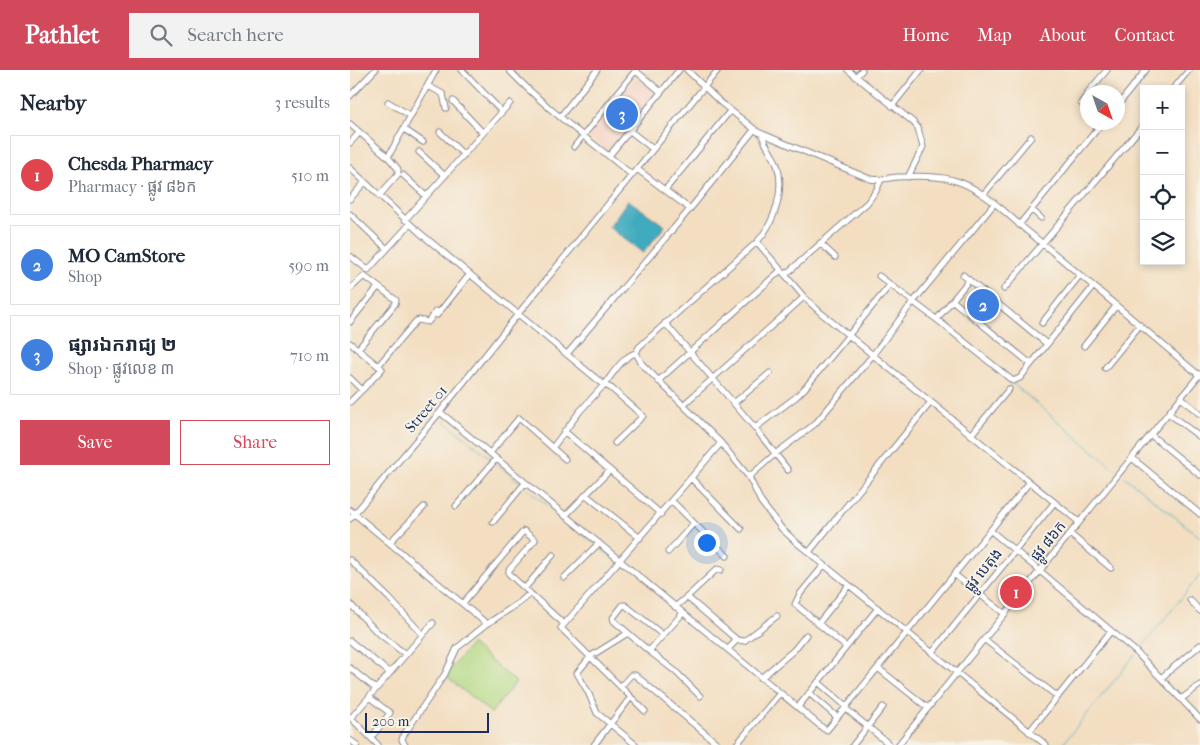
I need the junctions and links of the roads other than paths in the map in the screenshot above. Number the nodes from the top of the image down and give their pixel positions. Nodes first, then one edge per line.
1 (375, 70) edge
2 (436, 70) edge
3 (462, 70) edge
4 (509, 70) edge
5 (598, 70) edge
6 (636, 70) edge
7 (679, 70) edge
8 (687, 70) edge
9 (718, 70) edge
10 (848, 70) edge
11 (862, 70) edge
12 (921, 70) edge
13 (1108, 70) edge
14 (1146, 70) edge
15 (1189, 70) edge
16 (856, 77) junction
17 (1095, 85) edge
18 (1176, 85) edge
19 (428, 86) junction
20 (704, 87) junction
21 (661, 92) junction
22 (350, 96) edge
23 (1125, 96) edge
24 (453, 100) dead end
25 (388, 102) dead end
26 (510, 103) dead end
27 (892, 106) junction
28 (446, 108) dead end
29 (730, 111) junction
30 (502, 112) junction
31 (411, 116) junction
32 (560, 117) junction
33 (350, 124) edge
34 (404, 129) junction
35 (1140, 129) edge
36 (754, 130) junction
37 (1097, 130) edge
38 (630, 131) junction
39 (440, 132) dead end
40 (359, 133) junction
41 (483, 133) junction
42 (584, 134) junction
43 (762, 134) junction
44 (1031, 137) dead end
45 (423, 142) dead end
46 (350, 143) edge
47 (574, 147) dead end
48 (653, 149) junction
49 (419, 152) dead end
50 (464, 154) junction
51 (609, 156) junction
52 (388, 157) junction
53 (350, 168) edge
54 (637, 169) junction
55 (403, 174) dead end
56 (632, 175) junction
57 (445, 176) junction
58 (908, 177) junction
59 (881, 180) junction
60 (365, 182) junction
61 (665, 190) junction
62 (983, 194) junction
63 (379, 196) junction
64 (426, 196) junction
65 (350, 199) edge
66 (994, 204) junction
67 (690, 209) junction
68 (1032, 210) junction
69 (350, 214) edge
70 (1041, 218) dead end
71 (405, 220) junction
72 (410, 224) junction
73 (1019, 225) junction
74 (757, 242) junction
75 (820, 243) junction
76 (1042, 244) junction
77 (387, 249) junction
78 (350, 256) edge
79 (834, 257) dead end
80 (783, 272) junction
81 (470, 274) junction
82 (963, 275) dead end
83 (1080, 275) junction
84 (879, 276) dead end
85 (970, 280) junction
86 (890, 285) junction
87 (378, 287) junction
88 (1093, 287) junction
89 (350, 289) edge
90 (1004, 289) dead end
91 (804, 297) junction
92 (953, 301) junction
93 (913, 302) junction
94 (1116, 306) junction
95 (518, 314) junction
96 (936, 319) junction
97 (350, 322) edge
98 (665, 323) junction
99 (1042, 323) dead end
100 (1140, 325) junction
101 (848, 336) junction
102 (350, 343) edge
103 (1047, 344) junction
104 (1084, 346) dead end
105 (358, 349) junction
106 (690, 352) junction
107 (636, 353) junction
108 (567, 354) junction
109 (872, 356) junction
110 (1031, 364) junction
111 (378, 366) junction
112 (1105, 368) dead end
113 (770, 373) dead end
114 (1200, 375) edge
115 (350, 378) edge
116 (713, 379) junction
117 (658, 381) junction
118 (604, 385) junction
119 (1009, 389) dead end
120 (362, 390) junction
121 (1181, 398) junction
122 (350, 402) edge
123 (931, 402) junction
124 (734, 403) junction
125 (683, 405) junction
126 (440, 412) junction
127 (1168, 413) junction
128 (1200, 414) edge
129 (755, 428) junction
130 (564, 432) junction
131 (971, 435) junction
132 (1151, 435) junction
133 (1200, 437) edge
134 (615, 443) dead end
135 (721, 443) junction
136 (553, 447) junction
137 (490, 453) junction
138 (775, 454) junction
139 (1132, 458) junction
140 (565, 459) dead end
141 (495, 461) junction
142 (610, 470) junction
143 (788, 470) dead end
144 (1200, 475) edge
145 (749, 476) junction
146 (692, 479) junction
147 (1029, 483) junction
148 (523, 485) junction
149 (586, 495) junction
150 (672, 502) junction
151 (1054, 503) junction
152 (456, 506) dead end
153 (424, 507) dead end
154 (352, 512) edge
155 (661, 514) junction
156 (1200, 514) edge
157 (565, 516) junction
158 (350, 519) edge
159 (493, 522) dead end
160 (1079, 522) junction
161 (694, 523) junction
162 (740, 529) dead end
163 (991, 531) junction
164 (1070, 534) junction
165 (640, 538) junction
166 (390, 542) junction
167 (597, 545) junction
168 (1016, 550) junction
169 (668, 552) dead end
170 (809, 552) junction
171 (554, 555) dead end
172 (727, 556) dead end
173 (350, 560) edge
174 (621, 561) junction
175 (824, 565) junction
176 (1111, 568) dead end
177 (721, 570) dead end
178 (1040, 570) junction
179 (955, 575) junction
180 (564, 578) dead end
181 (849, 585) junction
182 (525, 588) junction
183 (530, 593) junction
184 (980, 594) junction
185 (687, 597) junction
186 (1190, 600) dead end
187 (463, 603) junction
188 (350, 604) edge
189 (675, 607) junction
190 (878, 608) junction
191 (1200, 611) edge
192 (683, 613) junction
193 (1005, 614) junction
194 (777, 616) dead end
195 (433, 623) dead end
196 (487, 624) junction
197 (564, 624) junction
198 (818, 624) junction
199 (1111, 631) junction
200 (907, 632) junction
201 (628, 633) junction
202 (422, 634) junction
203 (663, 635) junction
204 (806, 635) dead end
205 (984, 639) junction
206 (737, 640) junction
207 (350, 641) edge
208 (1200, 645) edge
209 (846, 647) junction
210 (728, 649) junction
211 (649, 651) junction
212 (932, 653) junction
213 (405, 654) junction
214 (590, 656) junction
215 (350, 668) edge
216 (878, 668) junction
217 (957, 672) junction
218 (390, 673) junction
219 (761, 678) junction
220 (1161, 678) junction
221 (818, 682) junction
222 (1200, 685) edge
223 (621, 686) junction
224 (376, 689) junction
225 (780, 693) junction
226 (809, 693) junction
227 (700, 696) dead end
228 (369, 697) junction
229 (631, 697) junction
230 (1058, 697) junction
231 (1181, 699) junction
232 (798, 707) junction
233 (846, 707) junction
234 (883, 708) dead end
235 (928, 708) junction
236 (645, 711) dead end
237 (350, 717) edge
238 (838, 717) junction
239 (1200, 719) edge
240 (610, 722) junction
241 (868, 727) junction
242 (1029, 732) junction
243 (371, 738) junction
244 (350, 740) edge
245 (633, 744) edge
246 (357, 745) edge
247 (378, 745) edge
248 (405, 745) edge
249 (594, 745) edge
250 (718, 745) edge
251 (736, 745) edge
252 (853, 745) edge
253 (890, 745) edge
254 (898, 745) edge
255 (1046, 745) edge

1 - 22 street
2 - 19 street
3 - 30 street
4 - 32 street
5 - 32 street
6 - 21 street
6 - 42 street
7 - 21 street
8 - 20 street
9 - 20 street, Street 01
10 - 16 street
11 - 16 street
12 - 27 street
13 - 17 street
14 - 23 street
15 - 18 street
16 - 27 street
19 - 28 street
19 - 31 street
20 - 29 street
20 - 48 street, Street 01
21 - 38 street
24 - 41 street
25 - 31 street
26 - 30 street
27 - 58 street
29 - 36 street
29 - 61 street
30 - 41 street
31 - 34 street
32 - 42 street
33 - 40 street
34 - 45 street
34 - 52 street
35 - 76 street
36 - 43 street
36 - 67 street
37 - 68 street
38 - 48 street
38 - 51 street
39 - 50 street
40 - 46 street
40 - 52 street
41 - 50 street
42 - 47 street
42 - 51 street
43 - 59 street
43 - 74 street
44 - 62 street
48 - 54 street, Street 01
49 - 57 street
50 - 57 street
51 - 56 street
52 - 63 street
53 - 60 street
54 - 56 street, Street 01
54 - 61 street
55 - 64 street
56 - 95 street, Street 01
57 - 64 street
58 - 59 street
58 - 62 street
59 - 75 street
60 - 63 street
60 - 65 street
61 - 67 street
62 - 66 street
63 - 71 street
64 - 71 street
66 - 73 street
66 - 93 street
67 - 108 street
68 - 70 street
68 - 73 street
69 - 77 street
71 - 72 street
72 - 77 street
72 - 81 street
73 - 76 street
74 - 80 street
74 - 98 street
75 - 79 street
75 - 80 street
76 - 83 street
76 - 90 street
77 - 78 street
80 - 91 street
80 - 106 street
81 - 95 street
81 - 111 street
82 - 85 street
83 - 88 street
83 - 99 street
84 - 86 street
85 - 92 street
85 - 103 street
86 - 93 street
86 - 101 street
87 - 89 street
87 - 97 street
87 - 105 street
88 - 94 street
88 - 103 street
91 - 101 street
91 - 116 street
92 - 96 street
92 - 110 street
93 - 96 street
93 - 109 street
94 - 100 street
94 - 104 street
95 - 108 street
95 - 126 street, Street 01
96 - 110 street
98 - 106 street
98 - 107 street
100 - 112 street
100 - 114 street
101 - 109 street
101 - 129 street
102 - 105 street
103 - 110 street
105 - 111 street
106 - 116 street
106 - 117 street
107 - 117 street
107 - 118 street
108 - 118 street
109 - 123 street
109 - 138 street
111 - 120 street
113 - 124 street
114 - 121 street, ផ្លូវ ៨៦ក
115 - 120 street
116 - 124 street
116 - 125 street
117 - 125 street
118 - 130 street
118 - 134 street
119 - 131 street
120 - 122 street
121 - 127 street, ផ្លូវ ៨៦ក
121 - 128 street
123 - 131 street
123 - 170 street
124 - 129 street
125 - 135 street
126 - 137 street
126 - 154 street, Street 01
127 - 132 street, ផ្លូវ ៨៦ក
127 - 133 street
129 - 138 street
130 - 136 street
130 - 142 street
131 - 147 street
132 - 139 street, ផ្លូវ ៨៦ក
132 - 144 street
135 - 145 street
135 - 146 street
136 - 137 street
136 - 140 street
137 - 141 street
138 - 143 street
138 - 145 street
139 - 156 street
139 - 160 street, ផ្លូវ ៨៦ក
141 - 148 street
141 - 152 street
142 - 149 street
142 - 155 street
145 - 170 street
146 - 150 street
146 - 162 street
147 - 151 street
147 - 163 street
148 - 157 street
148 - 159 street
149 - 157 street
149 - 165 street
150 - 155 street
150 - 161 street
151 - 160 street
151 - 168 street, ផ្លូវ បេតុង
153 - 166 street
154 - 158 street, Street 01
154 - 166 street
155 - 165 street
157 - 167 street
160 - 164 street, ផ្លូវ ៨៦ក
161 - 169 street
161 - 172 street
163 - 168 street
163 - 179 street
164 - 176 street
164 - 178 street, ផ្លូវ ៨៦ក
165 - 174 street
166 - 187 street
167 - 174 street
167 - 180 street
168 - 178 street
168 - 184 street, ផ្លូវ បេតុង
170 - 175 street
171 - 182 street
173 - 202 street
174 - 189 street
174 - 197 street
175 - 181 street
175 - 198 street
177 - 185 street
178 - 193 street, ផ្លូវ ៨៦ក
178 - 199 street
179 - 184 street
179 - 200 street
181 - 190 street
181 - 198 street
182 - 183 street
182 - 187 street
183 - 196 street
183 - 197 street
184 - 193 street
184 - 212 street, ផ្លូវ បេតុង
185 - 189 street
185 - 206 street
186 - 191 street
187 - 196 street
188 - 213 street
189 - 192 street
190 - 200 street
190 - 209 street
192 - 203 street
192 - 210 street
193 - 205 street, ផ្លូវ ៨៦ក
194 - 206 street
195 - 202 street
196 - 248 street
197 - 214 street
198 - 209 street
199 - 220 street
199 - 230 street
200 - 212 street
200 - 216 street
201 - 203 street
201 - 211 street
201 - 214 street
202 - 213 street
203 - 211 street
204 - 219 street
205 - 217 street, ផ្លូវ ៨៦ក
205 - 230 street
206 - 210 street
207 - 218 street
208 - 220 street
209 - 221 street
210 - 219 street
211 - 227 street
212 - 217 street
213 - 218 street
214 - 223 street
214 - 240 street
215 - 224 street
216 - 233 street
216 - 235 street
217 - 235 street, ផ្លូវ ៨៦ក
217 - 242 street
218 - 224 street
219 - 225 street
220 - 231 street
221 - 226 street
221 - 233 street
222 - 231 street
223 - 229 street
223 - 250 street
224 - 228 street
225 - 232 street
225 - 251 street
226 - 232 street
226 - 238 street
228 - 237 street
228 - 243 street
229 - 236 street
229 - 240 street
230 - 242 street
231 - 239 street
232 - 238 street
233 - 238 street
233 - 241 street
234 - 241 street
235 - 254 street, ផ្លូវ ៨៦ក
237 - 243 street
240 - 245 street
240 - 249 street
241 - 252 street
241 - 253 street
242 - 255 street
243 - 247 street
244 - 246 street

